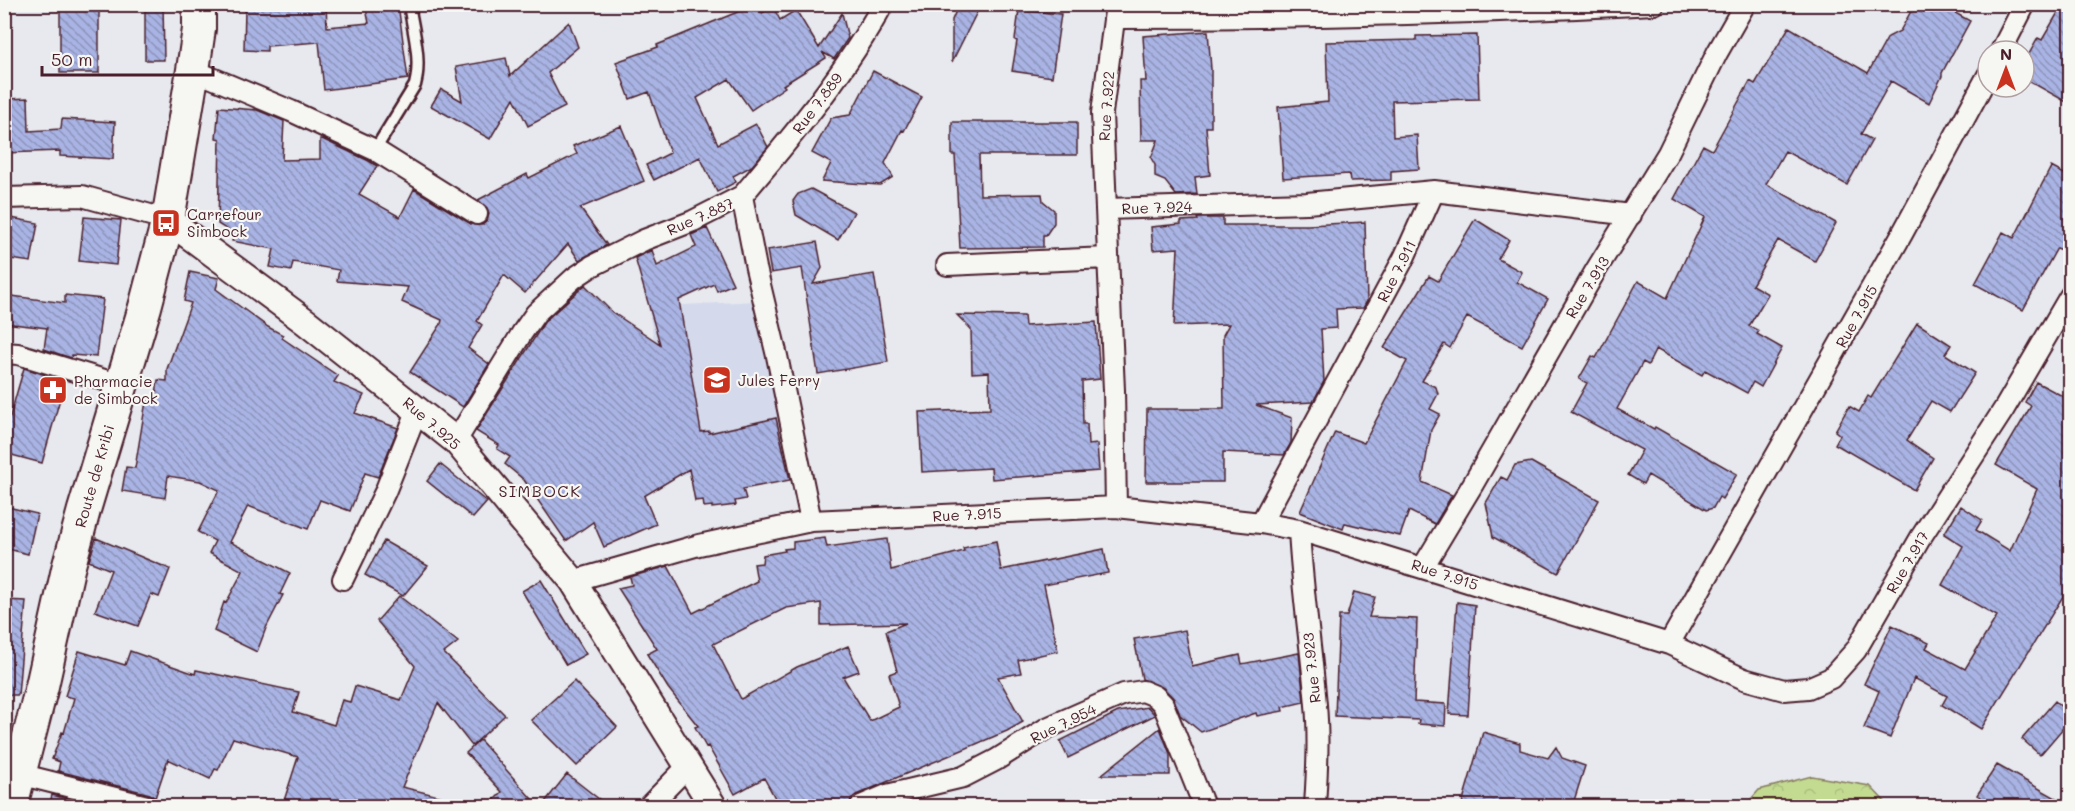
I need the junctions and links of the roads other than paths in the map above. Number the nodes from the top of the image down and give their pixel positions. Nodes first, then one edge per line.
1 (199, 4) edge
2 (409, 4) edge
3 (883, 4) edge
4 (1654, 4) edge
5 (1745, 4) edge
6 (2025, 4) edge
7 (1116, 11) edge
8 (2007, 39) edge
9 (193, 69) junction
10 (1976, 97) edge
11 (375, 150) junction
12 (1434, 191) junction
13 (742, 196) junction
14 (4, 198) edge
15 (1106, 209) junction
16 (477, 213) dead end
17 (1631, 215) junction
18 (168, 220) junction
19 (1108, 258) junction
20 (947, 265) dead end
21 (2070, 296) edge
22 (4, 353) edge
23 (121, 385) junction
24 (418, 409) junction
25 (456, 441) junction
26 (1116, 507) junction
27 (811, 521) junction
28 (1261, 523) junction
29 (1299, 530) junction
30 (1423, 567) junction
31 (343, 579) dead end
32 (573, 581) junction
33 (1670, 644) junction
34 (688, 766) junction
35 (19, 774) junction
36 (10, 807) edge
37 (147, 807) edge
38 (649, 807) edge
39 (713, 807) edge
40 (861, 807) edge
41 (1204, 807) edge
42 (1315, 807) edge

1 - 9 main road, Route de Kribi
2 - 11 lane
3 - 13 street, Rue 7.889
4 - 7 street
5 - 17 street, Rue 7.913
6 - 8 street
7 - 15 street, Rue 7.922
9 - 11 street
9 - 18 main road, Route de Kribi
10 - 33 street, Rue 7.915
11 - 16 street
12 - 15 street, Rue 7.924
12 - 17 street
12 - 28 street, Rue 7.911
13 - 25 street, Rue 7.887
13 - 27 street, Rue 7.887
14 - 18 street
15 - 19 street, Rue 7.924
17 - 30 street, Rue 7.913
18 - 23 main road, Route de Kribi
18 - 24 street, Rue 7.925
19 - 20 street
19 - 26 street, Rue 7.924
21 - 33 street, Rue 7.917
22 - 23 street
23 - 35 main road, Route de Kribi
24 - 25 street, Rue 7.925
24 - 31 street
25 - 32 street, Rue 7.925
26 - 27 street, Rue 7.915
26 - 28 street, Rue 7.915
27 - 32 street, Rue 7.915
28 - 29 street, Rue 7.915
29 - 30 street, Rue 7.915
29 - 42 street, Rue 7.923
30 - 33 street, Rue 7.915
32 - 34 street, Rue 7.925
34 - 38 street
34 - 39 street, Rue 7.925
35 - 36 main road, Route de Kribi
35 - 37 street
40 - 41 street, Rue 7.954

